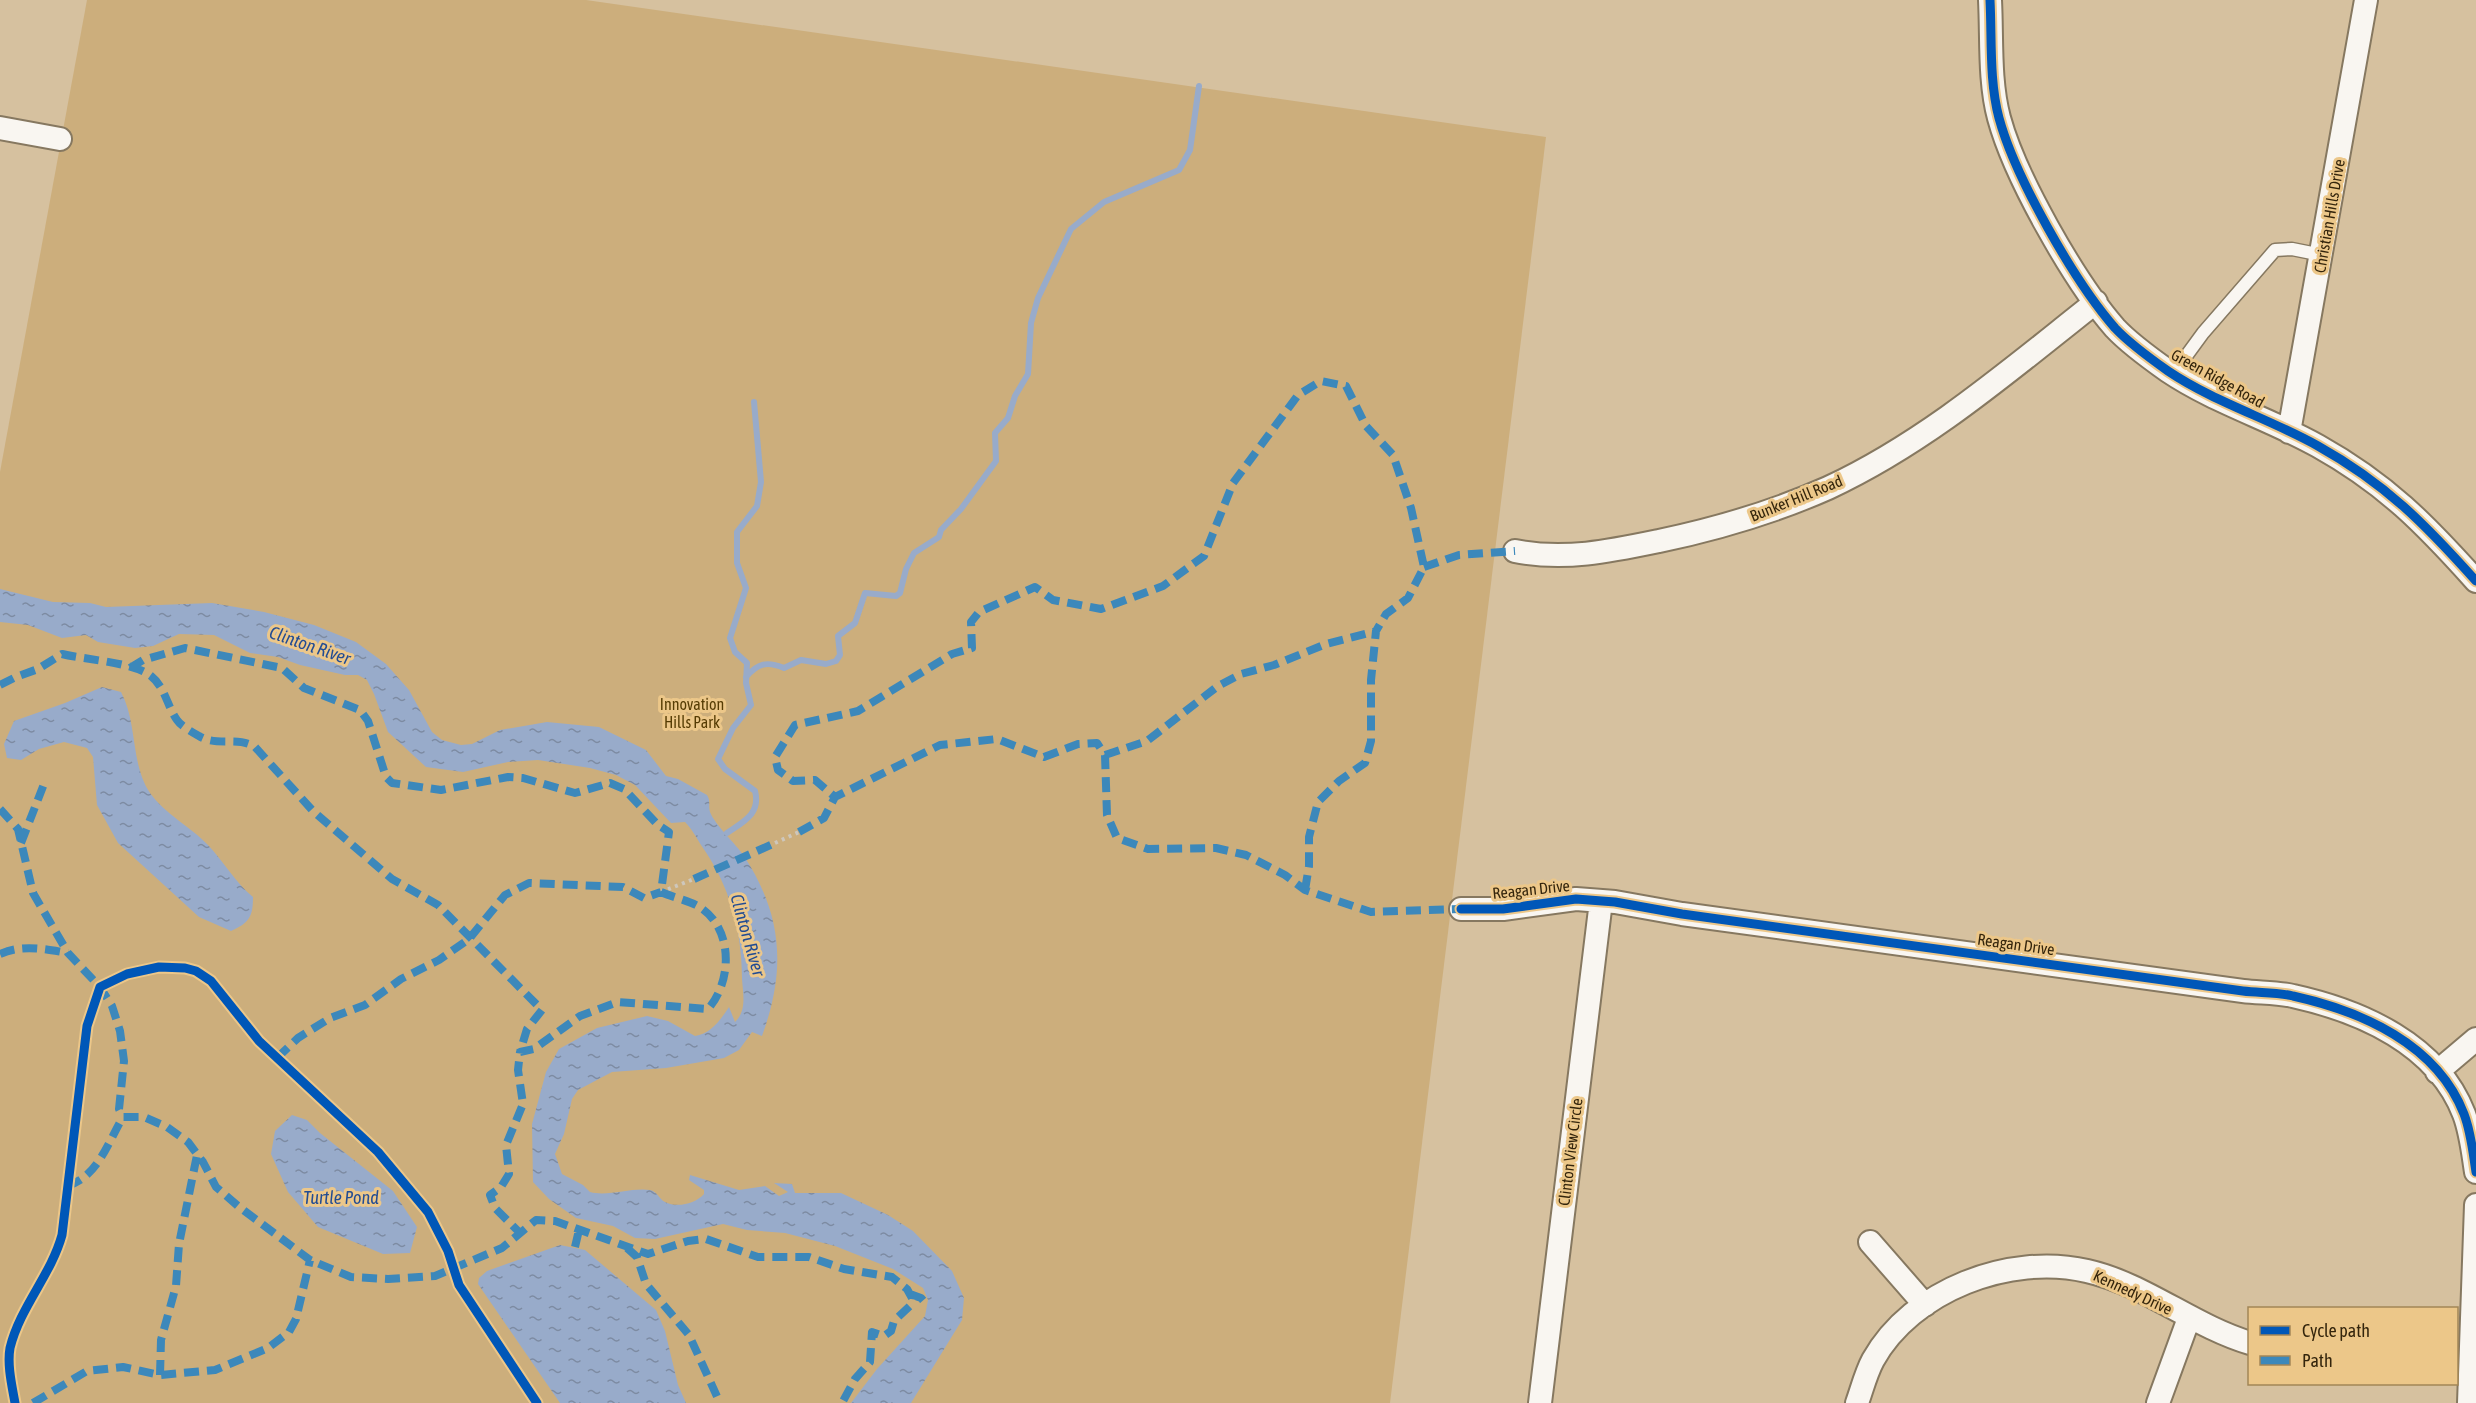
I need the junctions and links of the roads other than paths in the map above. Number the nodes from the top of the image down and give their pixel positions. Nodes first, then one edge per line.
1 (1990, 0) edge
2 (2366, 0) edge
3 (0, 128) edge
4 (60, 140) dead end
5 (2322, 255) junction
6 (2096, 302) junction
7 (2173, 374) junction
8 (2289, 432) junction
9 (1515, 551) dead end
10 (2476, 581) edge
11 (1601, 901) junction
12 (1461, 909) dead end
13 (2476, 1039) edge
14 (2437, 1072) junction
15 (2476, 1173) edge
16 (2476, 1205) edge
17 (1870, 1242) dead end
18 (1925, 1305) junction
19 (2189, 1318) junction
20 (2248, 1342) edge
21 (2463, 1370) edge
22 (1540, 1403) edge
23 (1857, 1403) edge
24 (2158, 1403) edge
25 (2469, 1403) edge

1 - 6 street, Green Ridge Road
2 - 5 street, Christian Hills Drive
3 - 4 street
5 - 7 lane
5 - 8 street, Christian Hills Drive
6 - 7 street, Green Ridge Road
6 - 9 street, Bunker Hill Road
7 - 8 street, Green Ridge Road
8 - 10 street, Green Ridge Road
11 - 12 street, Reagan Drive
11 - 14 street, Reagan Drive
11 - 22 street, Clinton View Circle
13 - 14 street
14 - 15 street, Reagan Drive
16 - 21 street
17 - 18 street
18 - 19 street, Kennedy Drive
18 - 23 street, Kennedy Drive
19 - 20 street, Kennedy Drive
19 - 24 street
21 - 25 street

